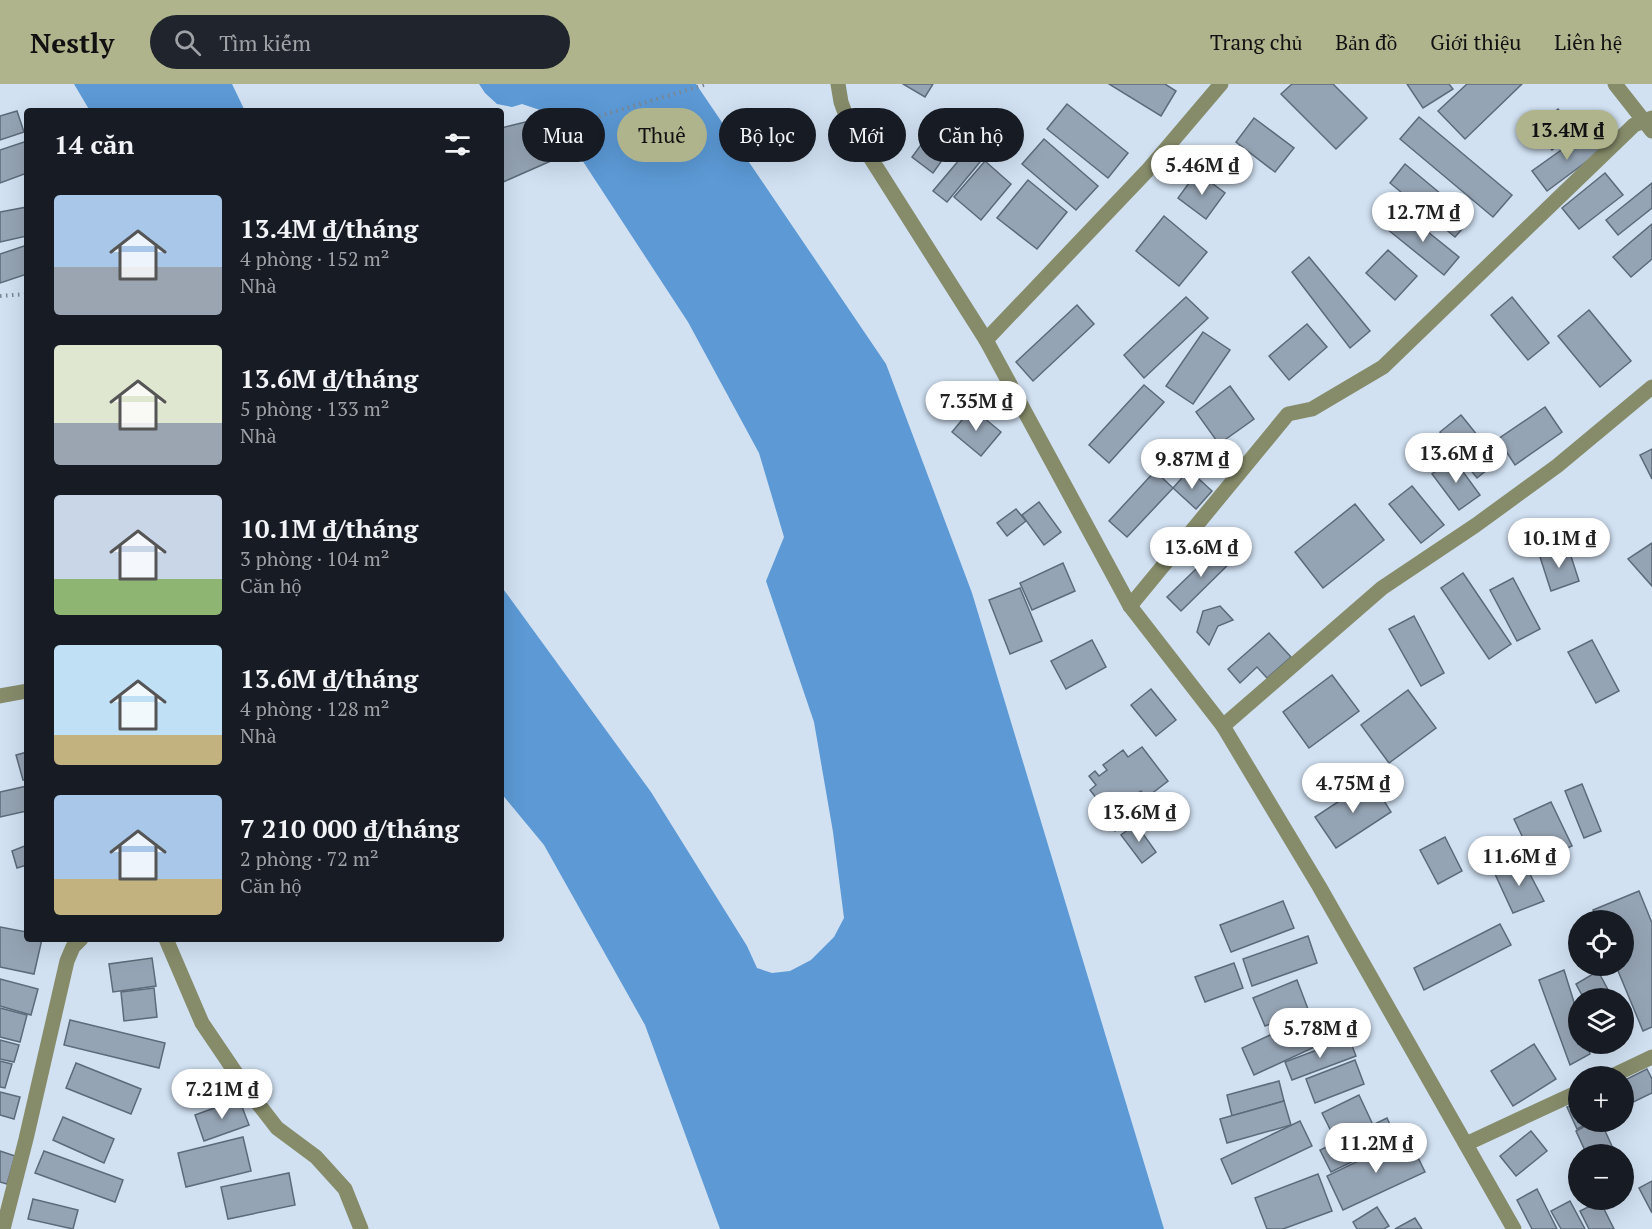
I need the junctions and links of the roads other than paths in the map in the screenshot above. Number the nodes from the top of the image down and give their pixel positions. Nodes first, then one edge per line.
1 (838, 84) edge
2 (1221, 84) edge
3 (1615, 84) edge
4 (1649, 123) edge
5 (986, 340) junction
6 (1652, 387) edge
7 (1130, 606) junction
8 (24, 692) edge
9 (0, 696) edge
10 (1222, 726) junction
11 (78, 942) edge
12 (167, 942) edge
13 (1652, 1057) edge
14 (1633, 1066) edge
15 (1568, 1097) edge
16 (1466, 1144) junction
17 (3, 1229) edge
18 (361, 1229) edge
19 (1514, 1229) edge

1 - 5 street
2 - 5 street
3 - 4 street
4 - 7 street
5 - 7 street
6 - 10 street
7 - 10 street
8 - 9 street
10 - 16 street
11 - 17 street
12 - 18 street
13 - 14 street
15 - 16 street
16 - 19 street

